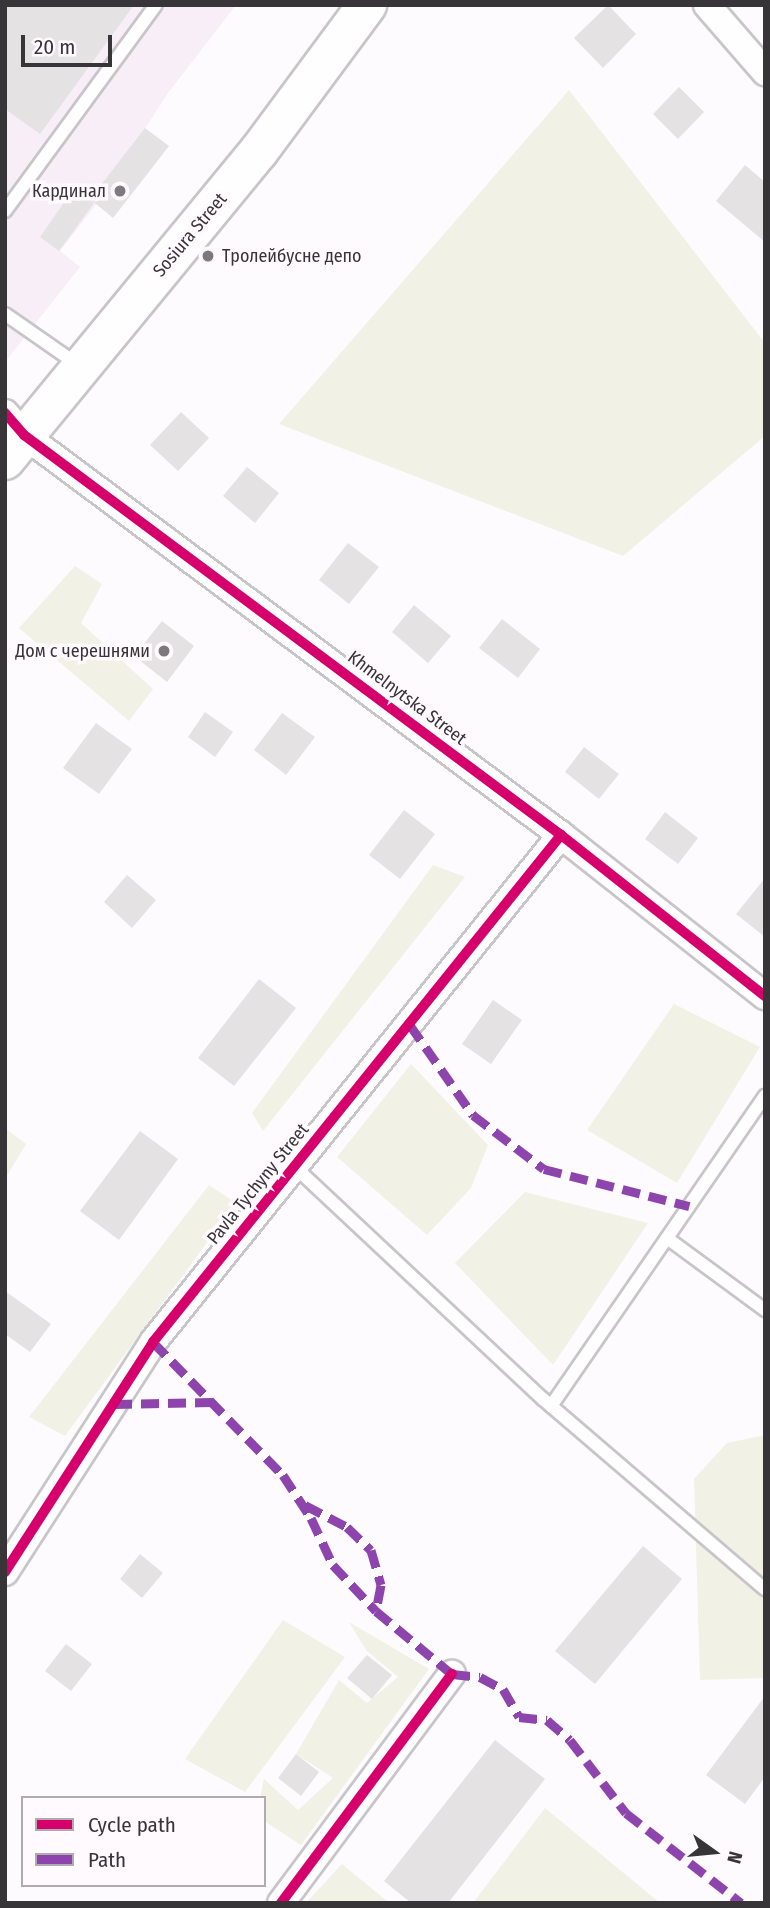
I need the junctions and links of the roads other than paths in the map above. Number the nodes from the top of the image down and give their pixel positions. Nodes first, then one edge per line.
1 (156, 5) edge
2 (367, 5) edge
3 (707, 5) edge
4 (765, 72) edge
5 (5, 211) edge
6 (5, 314) edge
7 (80, 367) junction
8 (12, 436) edge
9 (561, 835) junction
10 (765, 996) edge
11 (765, 1096) edge
12 (296, 1168) junction
13 (667, 1238) junction
14 (765, 1310) edge
15 (551, 1406) junction
16 (5, 1572) edge
17 (765, 1589) edge
18 (452, 1674) dead end
19 (281, 1903) edge

1 - 5 lane
2 - 7 main road, Sosiura Street
3 - 4 street
6 - 7 lane
7 - 8 main road, Sosiura Street
8 - 9 street, Khmelnytska Street
9 - 10 street, Khmelnytska Street
9 - 12 street, Pavla Tychyny Street
11 - 13 lane
12 - 15 lane
12 - 16 street, Pavla Tychyny Street
13 - 14 lane
13 - 15 lane
15 - 17 lane
18 - 19 street

